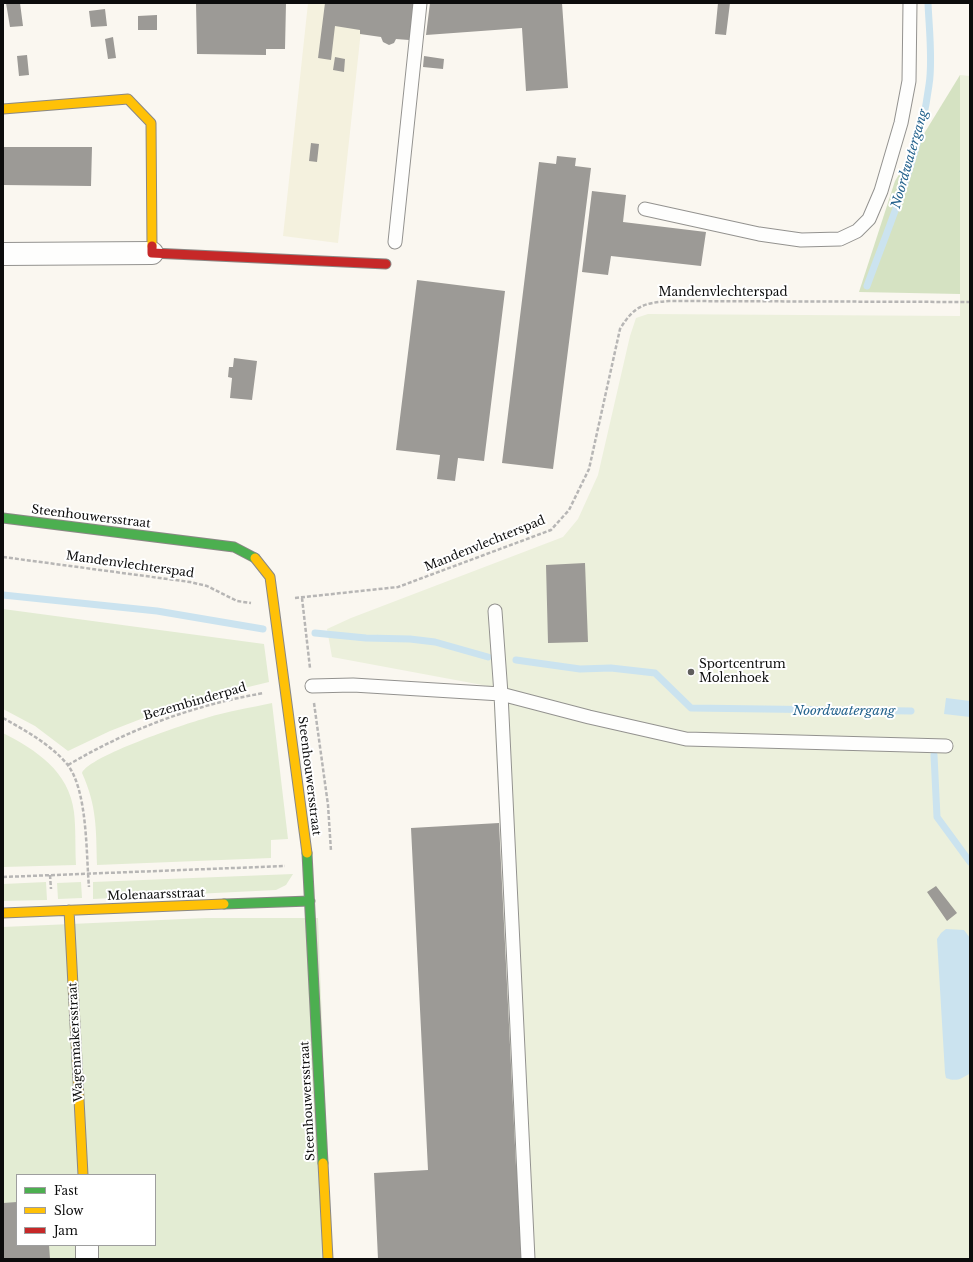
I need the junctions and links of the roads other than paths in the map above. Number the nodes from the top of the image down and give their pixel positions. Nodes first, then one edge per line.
1 (420, 3) edge
2 (910, 3) edge
3 (3, 109) edge
4 (645, 209) dead end
5 (395, 242) dead end
6 (152, 253) junction
7 (3, 254) edge
8 (386, 264) dead end
9 (3, 518) edge
10 (495, 611) dead end
11 (312, 686) road end
12 (501, 694) junction
13 (946, 746) dead end
14 (310, 901) junction
15 (69, 910) junction
16 (3, 913) edge
17 (83, 1174) edge
18 (87, 1246) edge
19 (87, 1259) edge
20 (328, 1259) edge
21 (528, 1259) edge

1 - 5 lane
2 - 4 lane
3 - 6 street
6 - 7 street
6 - 8 street
9 - 14 street, Steenhouwersstraat
10 - 12 lane
11 - 12 lane
12 - 13 lane
12 - 21 lane
14 - 15 street, Molenaarsstraat
14 - 20 street, Steenhouwersstraat
15 - 16 street, Molenaarsstraat
15 - 17 street, Wagenmakersstraat
18 - 19 street

